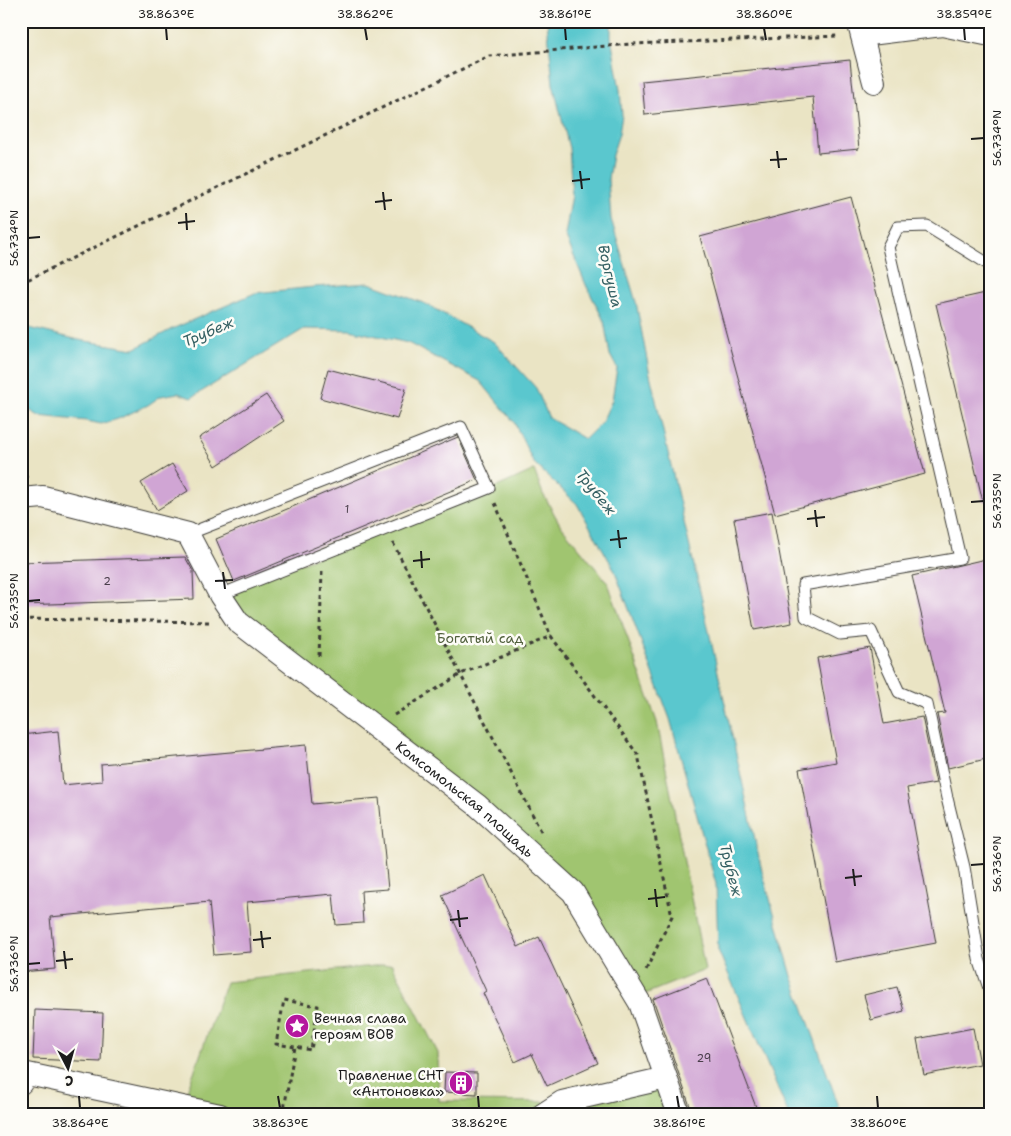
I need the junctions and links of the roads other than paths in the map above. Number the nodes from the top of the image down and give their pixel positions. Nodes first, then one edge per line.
1 (860, 28) edge
2 (990, 34) edge
3 (874, 82) dead end
4 (990, 265) edge
5 (21, 499) edge
6 (188, 534) junction
7 (220, 595) junction
8 (990, 992) edge
9 (22, 1078) edge
10 (666, 1078) junction
11 (220, 1115) edge
12 (542, 1115) edge
13 (679, 1115) edge

1 - 2 street
1 - 3 street
4 - 8 lane
5 - 6 street
6 - 7 street, Комсомольская площадь
6 - 7 lane
7 - 10 street, Комсомольская площадь
9 - 11 street
10 - 12 street
10 - 13 street, Комсомольская площадь

